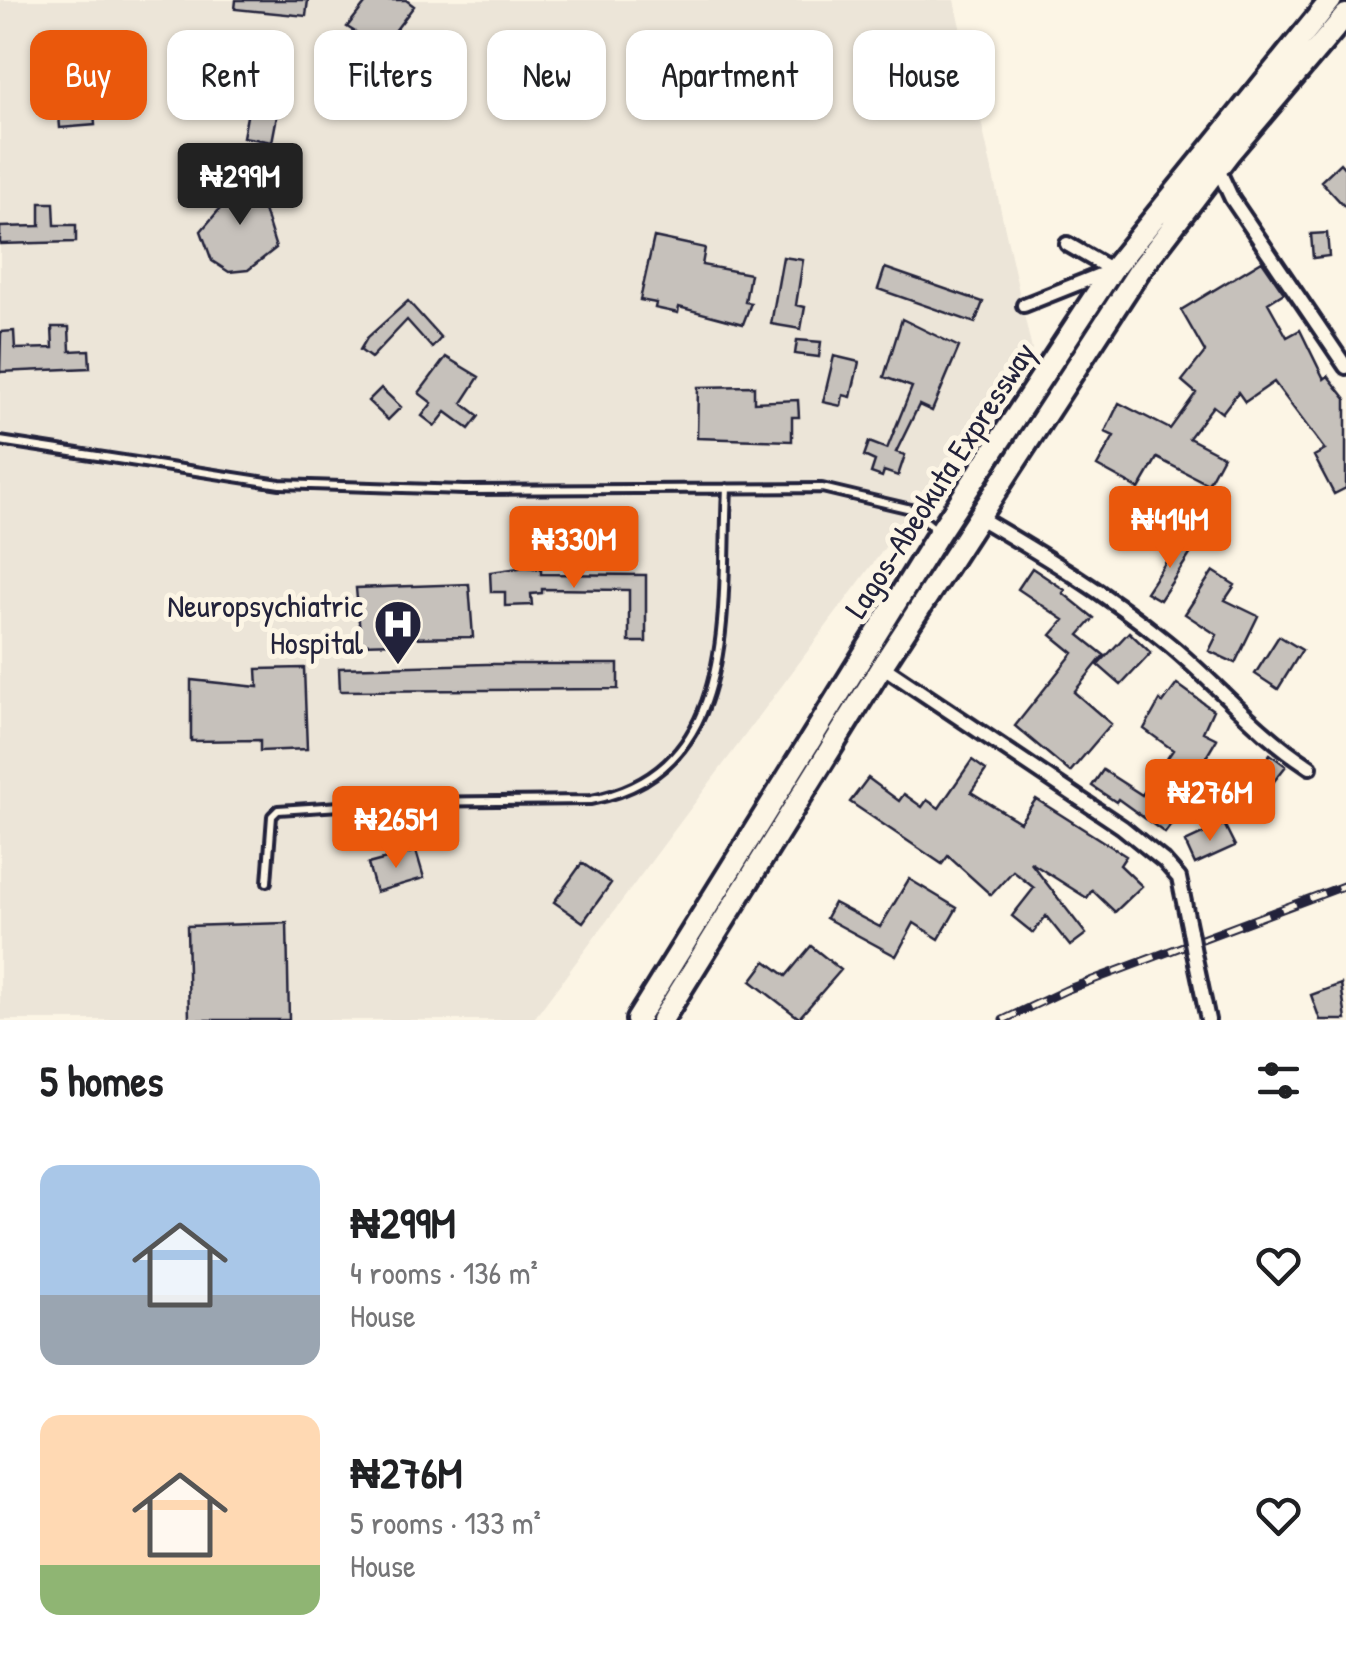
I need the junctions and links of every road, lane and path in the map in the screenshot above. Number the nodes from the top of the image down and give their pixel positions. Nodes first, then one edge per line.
1 (1331, 0) edge
2 (1346, 15) edge
3 (1218, 168) junction
4 (1068, 244) dead end
5 (1112, 270) junction
6 (1024, 306) dead end
7 (1346, 366) edge
8 (0, 441) edge
9 (727, 488) junction
10 (978, 517) junction
11 (939, 532) junction
12 (882, 666) junction
13 (1310, 767) dead end
14 (266, 882) dead end
15 (637, 1020) edge
16 (662, 1020) edge
17 (1208, 1020) edge

1 - 5 highway, Lagos-Abeokuta Expressway
2 - 3 highway, Lagos-Abeokuta Expressway
3 - 7 street
3 - 10 highway, Lagos-Abeokuta Expressway
4 - 5 street
5 - 6 street
5 - 11 highway, Lagos-Abeokuta Expressway
8 - 9 lane
9 - 11 lane
9 - 14 lane
10 - 12 highway, Lagos-Abeokuta Expressway
10 - 13 street
11 - 15 highway, Lagos-Abeokuta Expressway
12 - 16 highway, Lagos-Abeokuta Expressway
12 - 17 street, bridge

